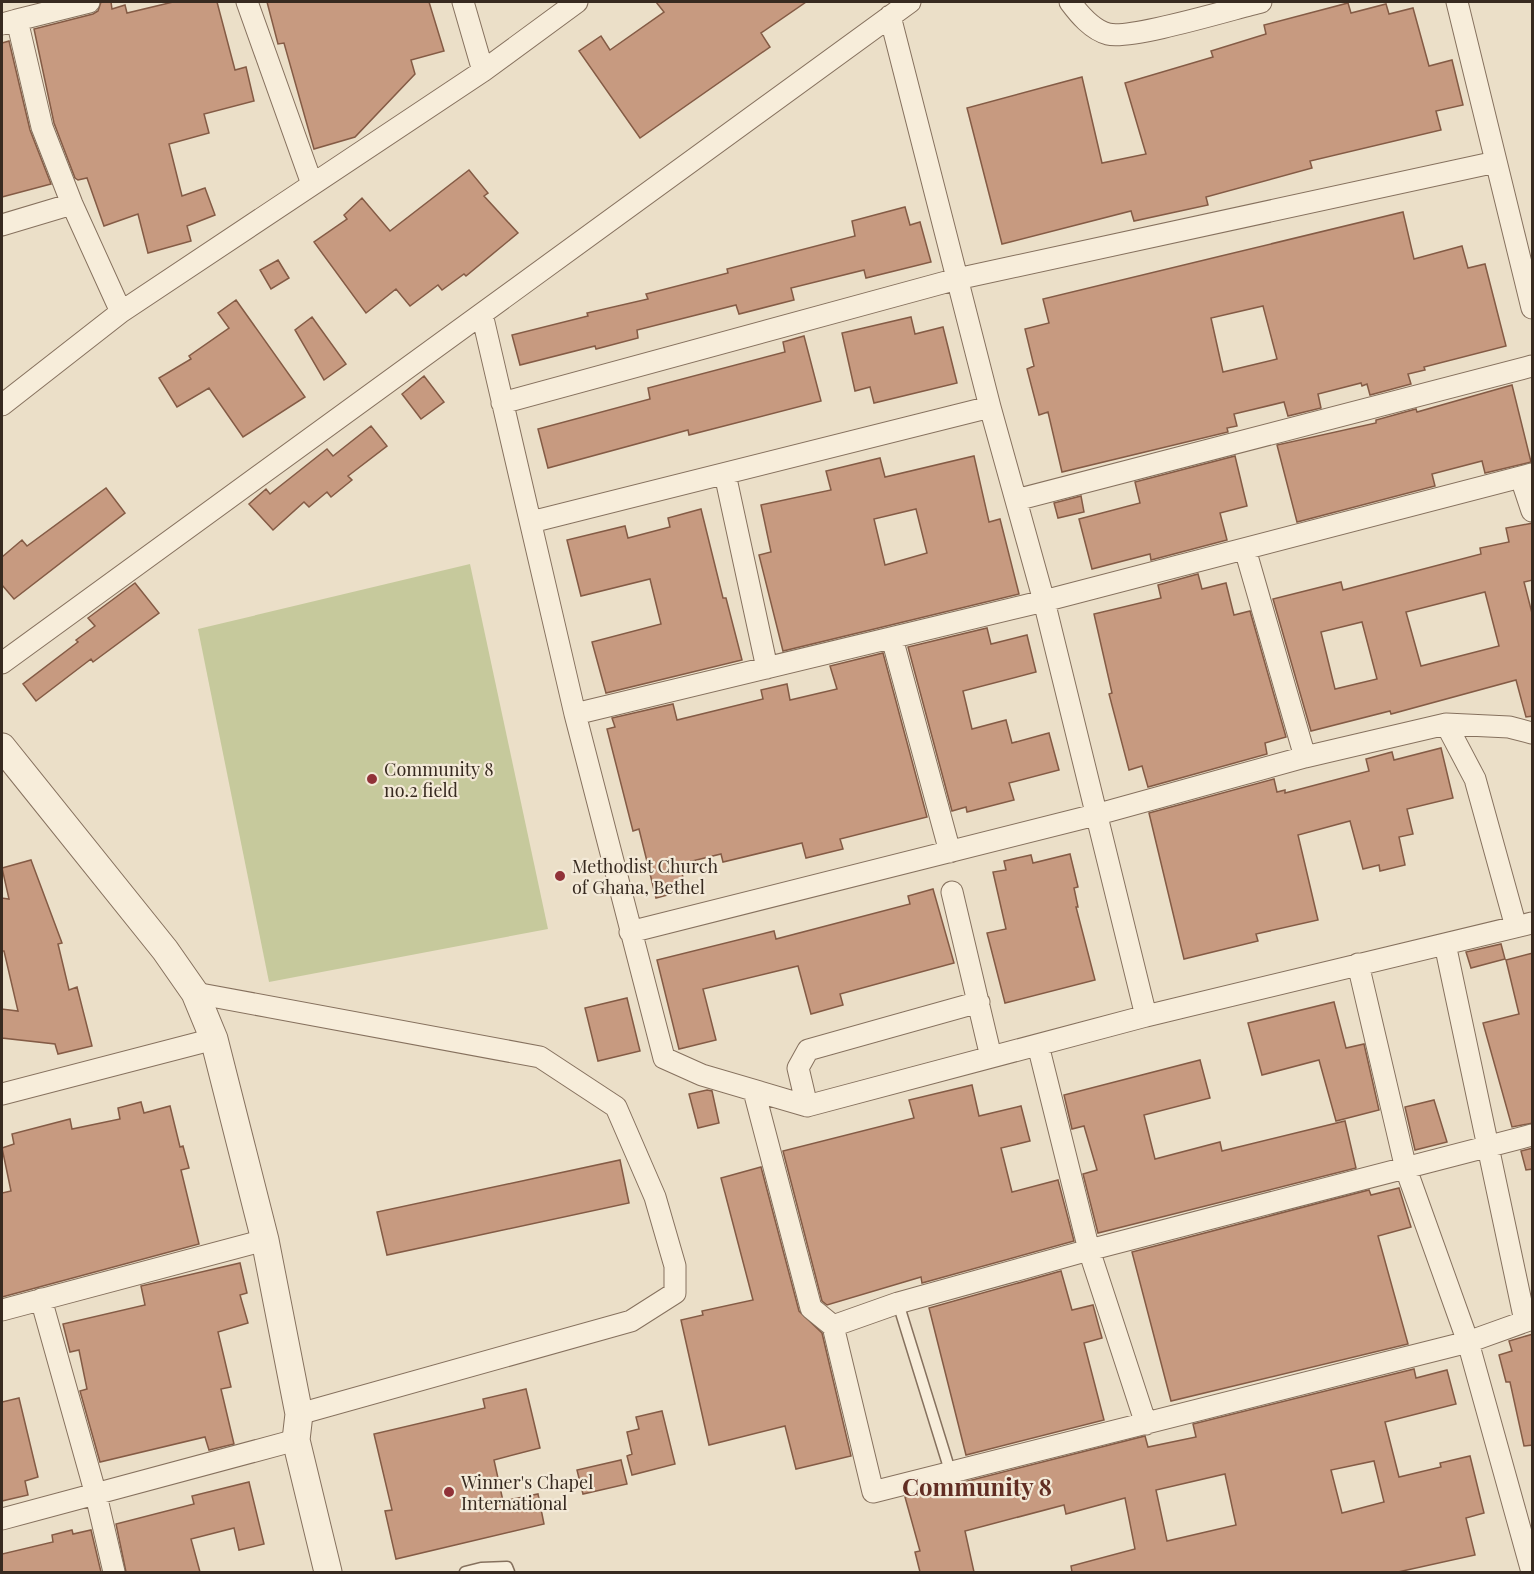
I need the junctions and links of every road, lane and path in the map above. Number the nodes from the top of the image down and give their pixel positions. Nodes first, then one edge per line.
1 (89, 2) edge
2 (248, 2) edge
3 (463, 2) edge
4 (577, 2) edge
5 (910, 2) edge
6 (1070, 2) edge
7 (1261, 2) edge
8 (1457, 2) edge
9 (890, 16) junction
10 (9, 22) edge
11 (483, 71) junction
12 (1496, 162) junction
13 (312, 184) junction
14 (72, 204) junction
15 (2, 225) edge
16 (957, 279) junction
17 (1533, 308) edge
18 (122, 312) junction
19 (482, 314) junction
20 (1533, 366) edge
21 (502, 403) junction
22 (2, 405) edge
23 (990, 407) junction
24 (724, 474) junction
25 (1527, 476) edge
26 (1016, 500) junction
27 (1533, 511) edge
28 (531, 522) junction
29 (1245, 549) junction
30 (1044, 601) junction
31 (892, 638) junction
32 (2, 663) edge
33 (767, 668) junction
34 (575, 714) junction
35 (1446, 724) junction
36 (1533, 733) edge
37 (2, 747) edge
38 (1305, 758) junction
39 (1095, 815) junction
40 (950, 852) junction
41 (952, 892) dead end
42 (1525, 925) edge
43 (630, 932) junction
44 (1445, 944) junction
45 (1358, 964) junction
46 (195, 993) junction
47 (979, 1002) junction
48 (1146, 1016) junction
49 (214, 1039) junction
50 (1038, 1045) junction
51 (991, 1057) junction
52 (754, 1091) junction
53 (2, 1094) edge
54 (807, 1106) junction
55 (1533, 1135) edge
56 (1486, 1146) junction
57 (1406, 1169) junction
58 (265, 1240) junction
59 (1089, 1250) junction
60 (41, 1299) junction
61 (898, 1303) junction
62 (2, 1310) edge
63 (1529, 1320) edge
64 (833, 1326) junction
65 (1468, 1342) junction
66 (1146, 1424) junction
67 (298, 1427) junction
68 (951, 1474) junction
69 (96, 1495) junction
70 (2, 1519) edge
71 (114, 1572) edge
72 (328, 1572) edge
73 (465, 1572) edge
74 (509, 1572) edge
75 (1532, 1572) edge

1 - 10 street
2 - 13 street
3 - 11 street
4 - 11 street
5 - 9 street
6 - 7 street
8 - 12 street
9 - 16 street
9 - 19 street
10 - 14 street
11 - 13 street
12 - 16 street
12 - 17 street
13 - 18 street
14 - 15 street
14 - 18 street
16 - 21 street
16 - 23 street
18 - 22 street
19 - 21 street
19 - 32 street
20 - 26 street
21 - 28 street
23 - 24 street
23 - 26 street
24 - 28 street
24 - 33 street
25 - 27 street
25 - 29 street
26 - 30 street
28 - 34 street
29 - 30 street
29 - 38 street
30 - 31 street
30 - 39 street
31 - 33 street
31 - 40 street
33 - 34 street
34 - 43 street
35 - 36 street
35 - 38 street
35 - 42 street
37 - 46 street
38 - 39 street
39 - 40 street
39 - 48 street
40 - 43 street
41 - 47 street
42 - 44 street
43 - 52 street
44 - 45 street
44 - 56 street
45 - 48 street
45 - 57 street
46 - 49 street
46 - 67 street
47 - 51 street
47 - 54 street
48 - 50 street
49 - 53 street
49 - 58 street
50 - 51 street
50 - 59 street
51 - 54 street
52 - 54 street
52 - 64 street
55 - 56 street
56 - 57 street
56 - 63 street
57 - 59 street
57 - 65 street
58 - 60 street
58 - 67 street
59 - 61 street
59 - 66 street
60 - 62 street
60 - 69 street
61 - 64 street
61 - 68 lane
63 - 65 street
64 - 68 street
65 - 66 street
65 - 75 street
66 - 68 street
67 - 69 street
67 - 72 street
69 - 70 street
69 - 71 street
73 - 74 lane

